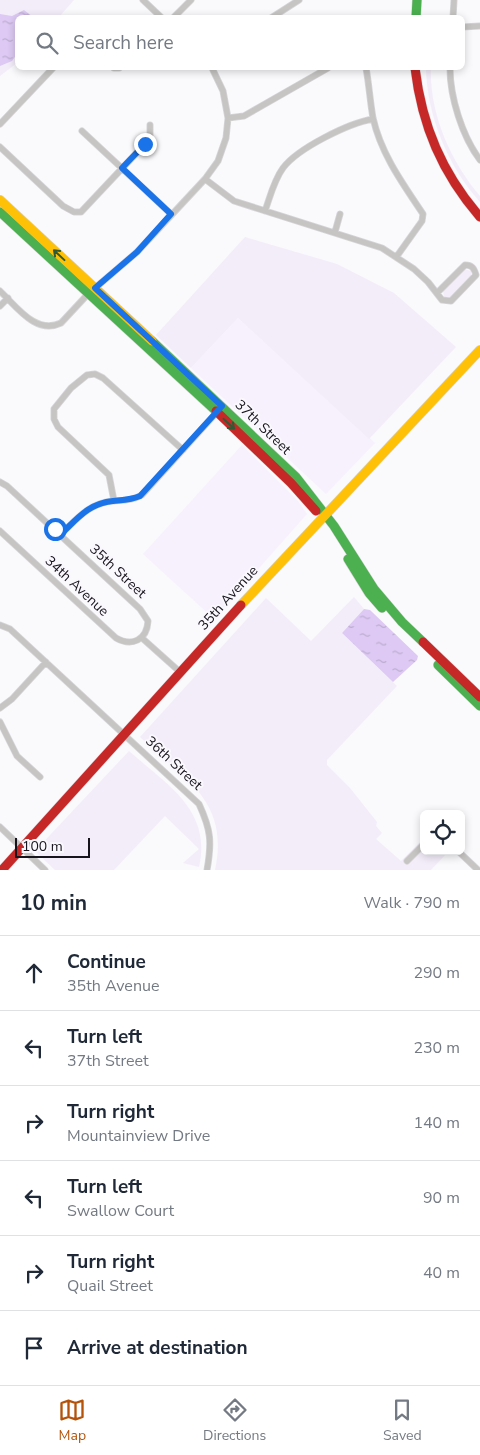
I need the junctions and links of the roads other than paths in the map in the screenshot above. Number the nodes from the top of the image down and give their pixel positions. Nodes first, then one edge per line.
1 (143, 0) edge
2 (191, 0) edge
3 (299, 0) edge
4 (417, 0) edge
5 (454, 0) edge
6 (159, 15) edge
7 (176, 15) edge
8 (276, 15) edge
9 (416, 15) edge
10 (453, 15) edge
11 (480, 26) edge
12 (465, 27) edge
13 (51, 70) edge
14 (213, 70) edge
15 (324, 70) edge
16 (366, 70) edge
17 (415, 70) edge
18 (450, 70) edge
19 (228, 118) junction
20 (374, 119) junction
21 (0, 124) edge
22 (150, 125) dead end
23 (82, 131) dead end
24 (0, 147) edge
25 (477, 147) edge
26 (480, 160) edge
27 (122, 168) junction
28 (205, 179) junction
29 (0, 200) edge
30 (265, 211) junction
31 (0, 212) edge
32 (171, 214) junction
33 (340, 214) dead end
34 (480, 217) edge
35 (335, 232) junction
36 (397, 256) junction
37 (0, 291) edge
38 (92, 291) junction
39 (437, 293) junction
40 (8, 298) junction
41 (0, 306) edge
42 (480, 350) edge
43 (220, 409) junction
44 (183, 450) junction
45 (0, 482) edge
46 (114, 500) junction
47 (322, 515) junction
48 (0, 531) edge
49 (61, 534) junction
50 (3, 626) edge
51 (142, 638) junction
52 (46, 662) junction
53 (180, 672) junction
54 (480, 697) edge
55 (480, 706) edge
56 (0, 708) edge
57 (0, 722) edge
58 (125, 734) junction
59 (40, 777) dead end
60 (0, 827) edge
61 (21, 848) junction
62 (420, 848) edge
63 (461, 855) edge
64 (407, 861) dead end
65 (473, 869) edge
66 (2, 870) edge
67 (45, 870) edge
68 (207, 870) edge

1 - 6 street
2 - 7 street
3 - 8 street
4 - 9 main road
5 - 10 street
11 - 12 street
13 - 21 street
14 - 19 street
15 - 19 street
16 - 20 street
17 - 34 main road
18 - 25 street
19 - 28 street
20 - 30 street
20 - 36 street
22 - 27 street
23 - 27 street
24 - 27 street
25 - 26 street
27 - 32 street
28 - 30 street
28 - 32 street
38 -> 29 main road, 37th Street
30 - 35 street
31 - 38 main road, 37th Street
32 - 38 street
33 - 35 street
35 - 36 street
36 - 39 street
37 - 40 street
38 - 40 street
38 - 43 main road, 37th Street
39 - 39 street
40 - 41 street
42 - 47 main road, 35th Avenue
43 - 44 street
43 - 47 main road, 37th Street
44 - 46 street
44 - 46 street
45 - 49 street, 34th Avenue
46 - 49 street
47 - 53 main road, 35th Avenue
47 - 54 main road, 37th Street
47 - 55 main road, 37th Street
48 - 51 street, 34th Avenue
49 - 51 street, 35th Street
50 - 52 street
51 - 53 street
52 - 56 street
52 - 58 street
53 - 58 main road, 35th Avenue
57 - 59 street
58 - 61 main road, 35th Avenue
58 - 68 street, 36th Street
60 - 61 street
61 - 66 main road, 35th Avenue
61 - 67 street
62 - 64 street
63 - 65 street

